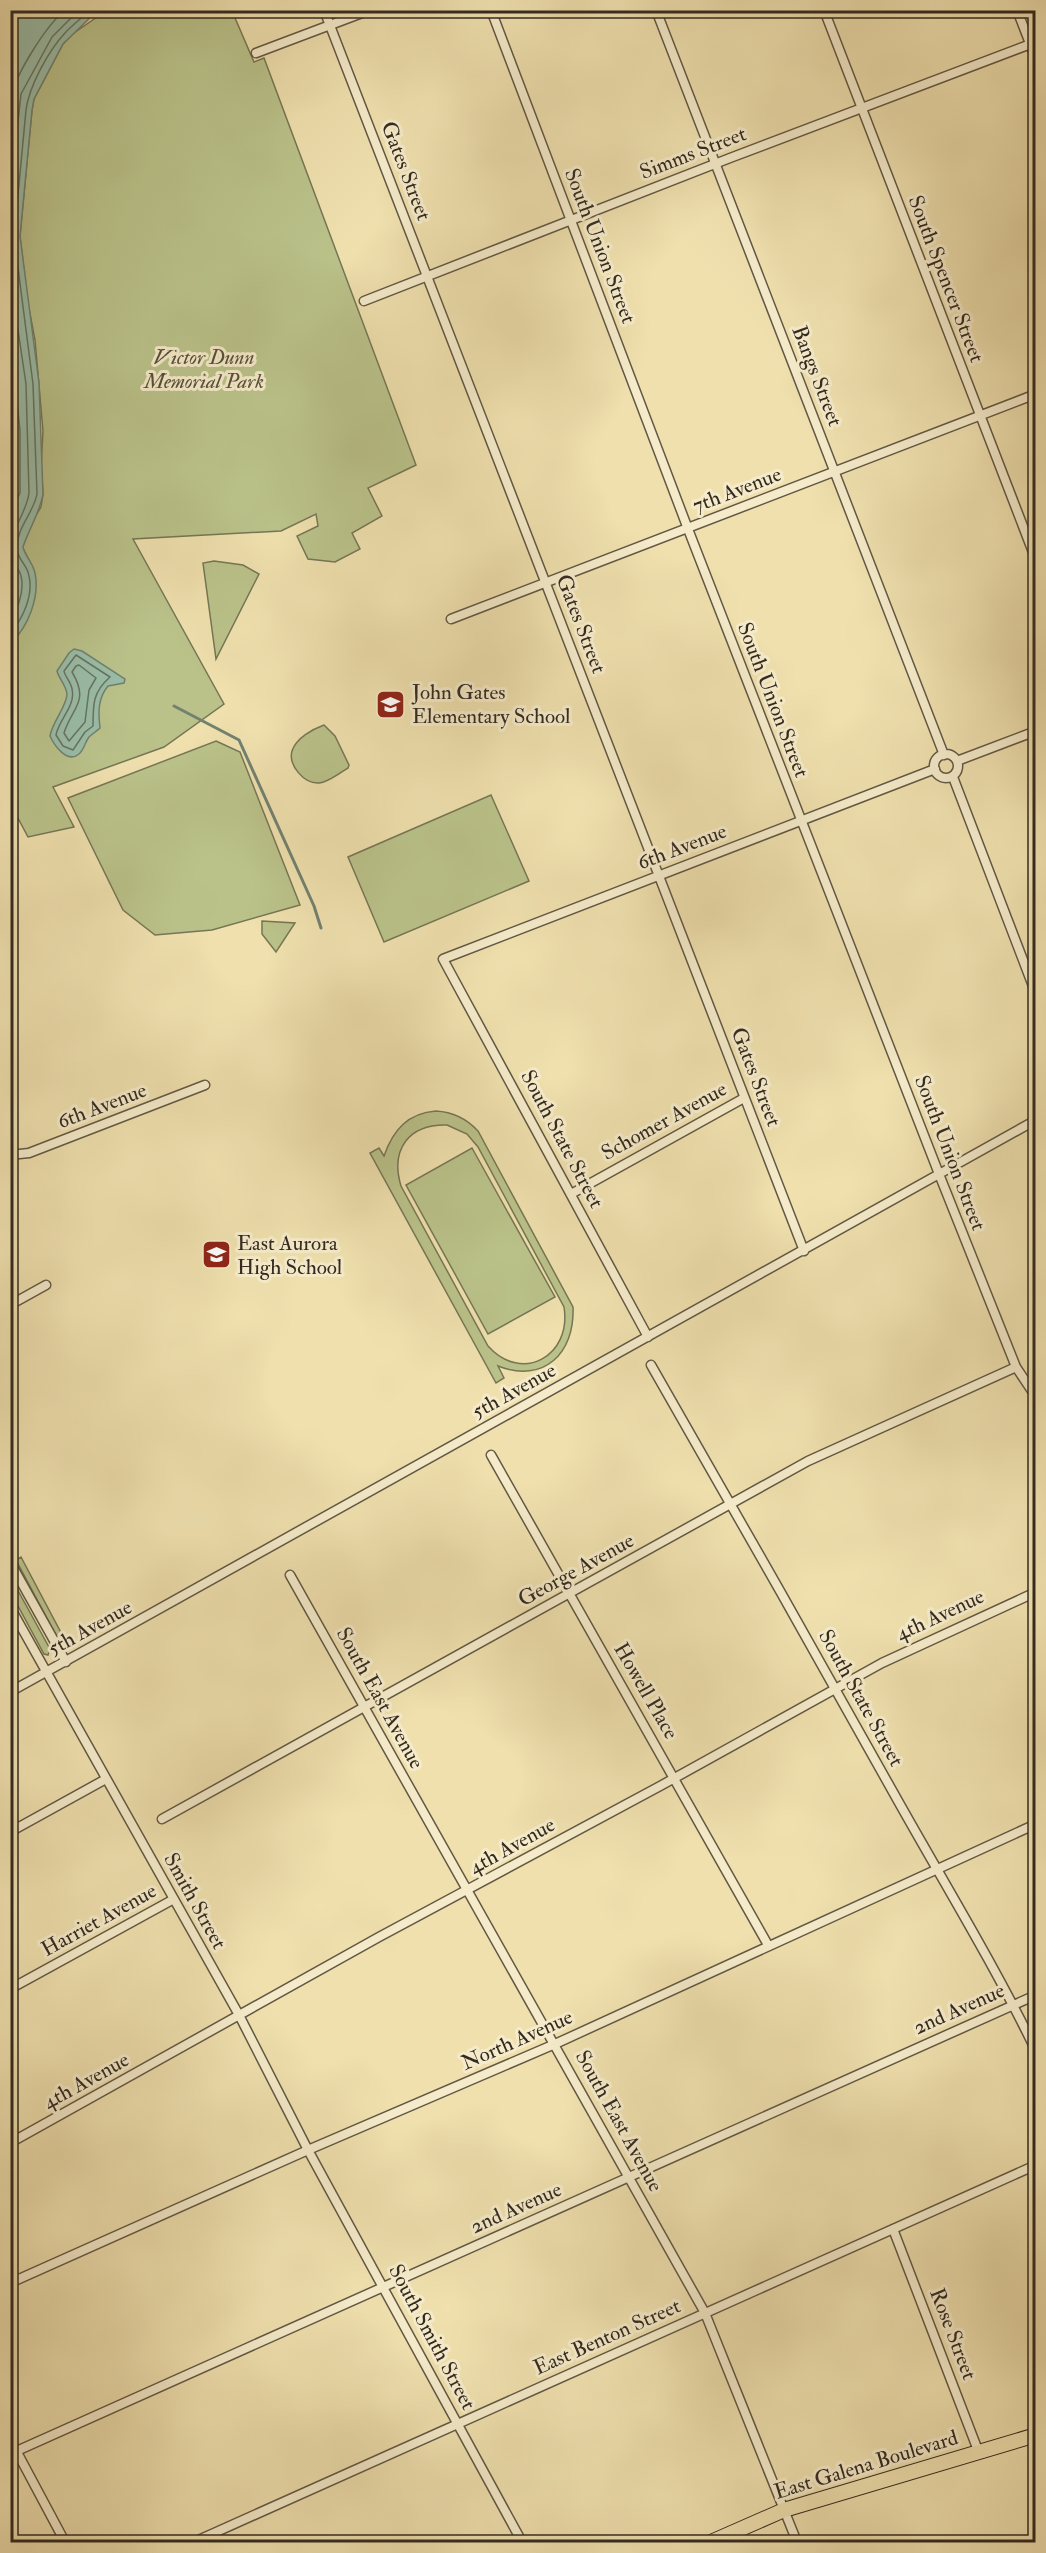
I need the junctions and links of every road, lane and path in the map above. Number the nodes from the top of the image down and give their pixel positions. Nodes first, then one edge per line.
1 (324, 10) edge
2 (370, 10) edge
3 (491, 10) edge
4 (656, 10) edge
5 (824, 10) edge
6 (1017, 10) edge
7 (330, 26) junction
8 (1033, 43) edge
9 (256, 53) dead end
10 (1035, 59) edge
11 (862, 109) junction
12 (714, 164) junction
13 (571, 220) junction
14 (428, 277) junction
15 (364, 301) dead end
16 (1035, 394) edge
17 (979, 416) junction
18 (835, 471) junction
19 (688, 529) junction
20 (1035, 560) edge
21 (546, 583) junction
22 (451, 619) dead end
23 (1035, 731) edge
24 (944, 755) junction
25 (957, 760) junction
26 (935, 769) junction
27 (952, 777) junction
28 (800, 820) junction
29 (660, 874) junction
30 (443, 959) joint
31 (1035, 994) edge
32 (205, 1085) dead end
33 (744, 1098) junction
34 (1035, 1120) edge
35 (10, 1155) edge
36 (939, 1174) junction
37 (571, 1194) junction
38 (804, 1251) junction
39 (46, 1286) dead end
40 (10, 1305) edge
41 (648, 1336) junction
42 (651, 1365) dead end
43 (1016, 1367) junction
44 (1035, 1397) edge
45 (491, 1455) dead end
46 (732, 1503) junction
47 (10, 1562) edge
48 (290, 1575) dead end
49 (1035, 1592) edge
50 (570, 1594) junction
51 (10, 1607) edge
52 (66, 1662) junction
53 (46, 1673) junction
54 (836, 1689) junction
55 (10, 1692) edge
56 (365, 1708) junction
57 (675, 1778) junction
58 (106, 1779) junction
59 (162, 1819) dead end
60 (1035, 1824) edge
61 (10, 1832) edge
62 (937, 1869) junction
63 (469, 1890) junction
64 (174, 1899) junction
65 (768, 1945) junction
66 (10, 1989) edge
67 (1035, 1995) edge
68 (1013, 2005) junction
69 (239, 2015) junction
70 (555, 2044) junction
71 (1035, 2051) edge
72 (10, 2143) edge
73 (308, 2150) junction
74 (1035, 2165) edge
75 (630, 2177) junction
76 (893, 2229) junction
77 (10, 2283) edge
78 (384, 2286) junction
79 (705, 2313) junction
80 (459, 2424) junction
81 (1035, 2435) edge
82 (10, 2439) edge
83 (14, 2452) edge
84 (979, 2453) junction
85 (784, 2510) junction
86 (65, 2542) edge
87 (194, 2542) edge
88 (522, 2542) edge
89 (711, 2542) edge
90 (797, 2542) edge

1 - 7 street, Gates Street
2 - 7 street
3 - 13 street, South Union Street
4 - 12 street, Bangs Street
5 - 11 street, South Spencer Street
6 - 8 street
7 - 9 street
7 - 14 street, Gates Street
8 - 10 street
8 - 11 street, Simms Street
11 - 12 street, Simms Street
11 - 17 street, South Spencer Street
12 - 13 street, Simms Street
12 - 18 street, Bangs Street
13 - 14 street, Simms Street
13 - 19 street, South Union Street
14 - 15 street, Simms Street
14 - 21 street, Gates Street
16 - 17 street, 7th Avenue
17 - 18 street, 7th Avenue
17 - 20 street, South Spencer Street
18 - 19 street, 7th Avenue
18 - 24 street, Bangs Street
19 - 21 street, 7th Avenue
19 - 28 street, South Union Street
21 - 22 street, 7th Avenue
21 - 29 street, Gates Street
23 - 25 street
24 - 25 street
24 - 26 street
25 - 27 street
26 - 27 street
26 - 28 street, 6th Avenue
27 - 31 street
28 - 29 street, 6th Avenue
28 - 36 street, South Union Street
29 - 30 street, 6th Avenue
29 - 33 street, Gates Street
30 - 37 street, South State Street
32 - 35 street, 6th Avenue
33 - 37 street, Schomer Avenue
33 - 38 street, Gates Street
34 - 36 street, 5th Avenue
36 - 38 street, 5th Avenue
36 - 43 street, South Union Street
37 - 41 street, South State Street
38 - 41 street, 5th Avenue
39 - 40 street
41 - 52 street, 5th Avenue
42 - 46 street, South State Street
43 - 44 street, South Union Street
43 - 46 street, George Avenue
45 - 50 street, Howell Place
46 - 50 street, George Avenue
46 - 54 street, South State Street
47 - 52 street
48 - 56 street, South East Avenue
49 - 54 street, 4th Avenue
50 - 56 street, George Avenue
50 - 57 street, Howell Place
51 - 53 street, Smith Street
52 - 53 street, 5th Avenue
53 - 55 street, 5th Avenue
53 - 58 street, Smith Street
54 - 57 street, 4th Avenue
54 - 62 street, South State Street
56 - 59 street, George Avenue
56 - 63 street, South East Avenue
57 - 63 street, 4th Avenue
57 - 65 street, Howell Place
58 - 61 street
58 - 64 street, Smith Street
60 - 62 street, North Avenue
62 - 65 street, North Avenue
62 - 68 street, South State Street
63 - 69 street, 4th Avenue
63 - 70 street, South East Avenue
64 - 66 street, Harriet Avenue
64 - 69 street, Smith Street
65 - 70 street, North Avenue
67 - 68 street, 2nd Avenue
68 - 71 street, South State Street
68 - 75 street, 2nd Avenue
69 - 72 street, 4th Avenue
69 - 73 street, Smith Street
70 - 73 street, North Avenue
70 - 75 street, South East Avenue
73 - 77 street, North Avenue
73 - 78 street, South Smith Street
74 - 76 street, East Benton Street
75 - 78 street, 2nd Avenue
75 - 79 street, South East Avenue
76 - 79 street, East Benton Street
76 - 84 street, Rose Street
78 - 80 street, South Smith Street
78 - 83 street, 2nd Avenue
79 - 80 street, East Benton Street
79 - 85 street, South East Avenue
80 - 87 street, East Benton Street
80 - 88 street, South Smith Street
81 - 84 main road, East Galena Boulevard
82 - 83 street
83 - 86 street
84 - 85 main road, East Galena Boulevard
85 - 89 main road, East Galena Boulevard
85 - 90 street, South East Avenue

